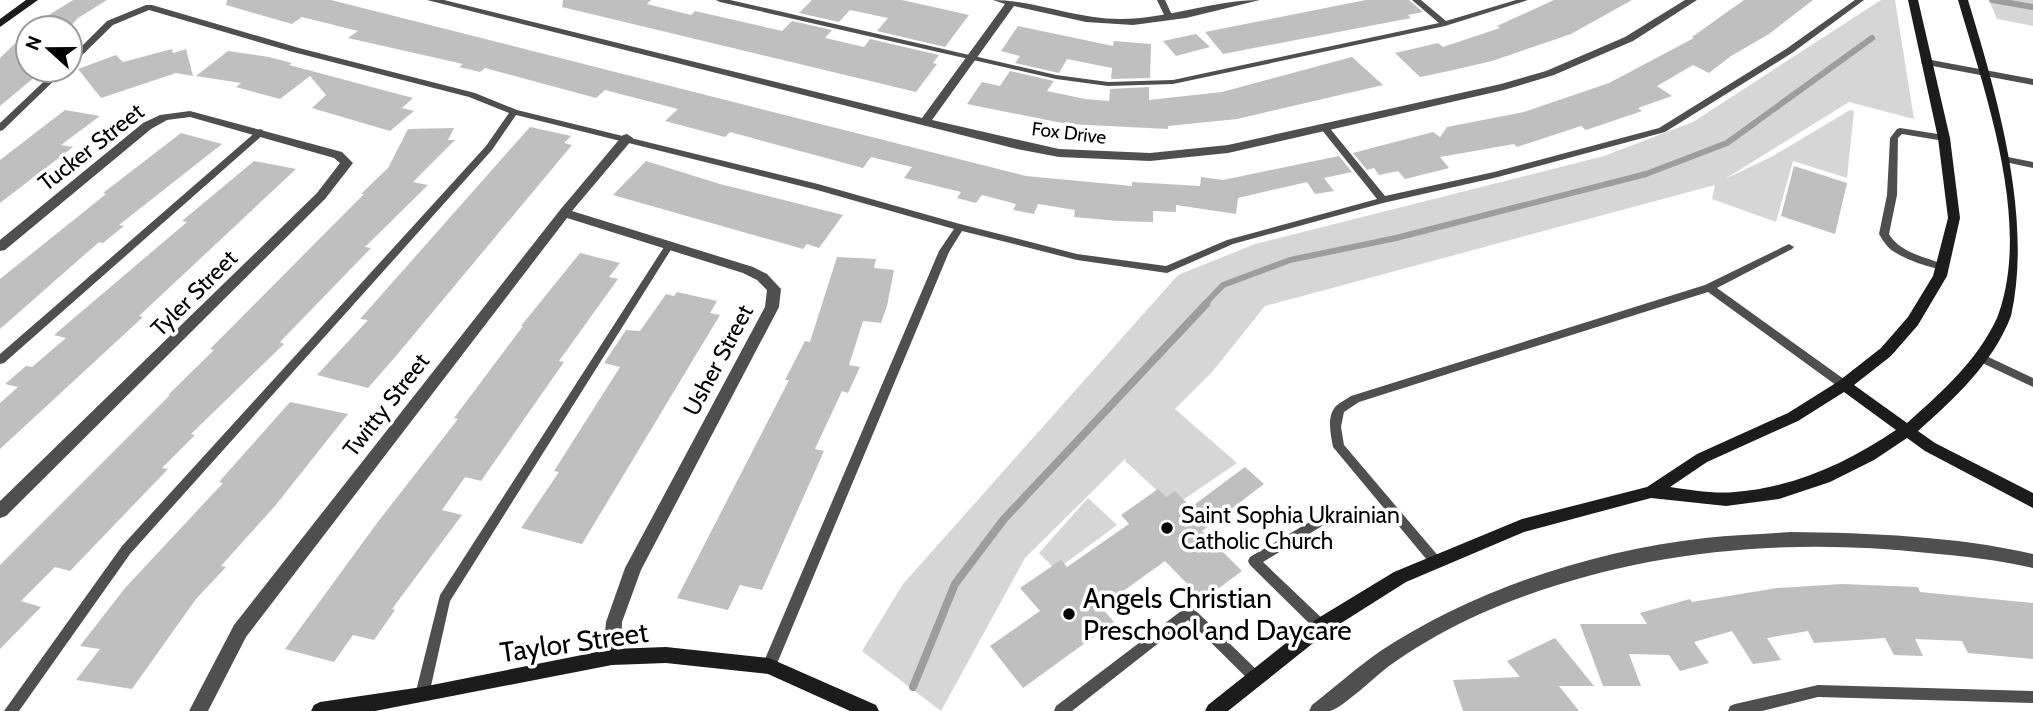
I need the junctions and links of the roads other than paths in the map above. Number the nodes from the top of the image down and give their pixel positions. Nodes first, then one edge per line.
1 (33, 0) edge
2 (432, 0) edge
3 (720, 0) edge
4 (998, 0) edge
5 (1161, 0) edge
6 (1255, 0) edge
7 (1416, 0) edge
8 (1524, 0) edge
9 (1692, 0) edge
10 (1860, 0) edge
11 (1913, 0) edge
12 (1963, 0) edge
13 (1012, 1) edge
14 (1169, 17) junction
15 (0, 24) edge
16 (1445, 24) junction
17 (84, 48) edge
18 (970, 57) junction
19 (1926, 62) junction
20 (1984, 73) junction
21 (2033, 82) edge
22 (46, 84) edge
23 (514, 112) junction
24 (925, 122) junction
25 (0, 128) edge
26 (1325, 128) junction
27 (261, 132) junction
28 (627, 138) junction
29 (1944, 138) junction
30 (2008, 160) junction
31 (2033, 165) edge
32 (1383, 200) junction
33 (565, 213) junction
34 (960, 227) junction
35 (668, 246) junction
36 (0, 247) edge
37 (1789, 247) dead end
38 (1942, 267) junction
39 (1709, 289) junction
40 (1982, 358) junction
41 (0, 360) edge
42 (2033, 383) edge
43 (1844, 385) junction
44 (1907, 432) junction
45 (1651, 492) junction
46 (2033, 501) edge
47 (0, 511) edge
48 (1318, 522) dead end
49 (2033, 561) edge
50 (1436, 562) junction
51 (1321, 626) junction
52 (612, 657) junction
53 (769, 666) junction
54 (1255, 677) junction
55 (422, 695) junction
56 (2033, 697) edge
57 (11, 711) edge
58 (198, 711) edge
59 (320, 711) edge
60 (870, 711) edge
61 (1061, 711) edge
62 (1214, 711) edge
63 (1318, 711) edge
64 (1735, 711) edge

1 - 15 street
2 - 24 street, Fox Drive
3 - 18 lane
4 - 13 street
5 - 14 lane
6 - 14 street
7 - 16 lane
8 - 16 lane
9 - 26 street, Fox Drive
10 - 32 lane
11 - 19 street
12 - 20 street
13 - 14 street
13 - 18 street
16 - 18 lane
17 - 23 lane
18 - 24 street
19 - 20 street
19 - 29 street
20 - 21 street
20 - 30 street
22 - 25 lane
23 - 28 lane
23 - 57 lane
24 - 26 street, Fox Drive
26 - 32 lane
27 - 36 street, Tucker Street
27 - 41 lane
27 - 47 street, Tyler Street
28 - 33 street, Twitty Street
28 - 34 lane
29 - 38 street
29 - 38 lane
30 - 31 lane
30 - 40 street
32 - 34 lane
33 - 35 street, Usher Street
33 - 58 street, Twitty Street
34 - 53 lane
35 - 52 street, Usher Street
35 - 55 lane
37 - 39 lane
38 - 43 street
39 - 43 lane
39 - 50 lane
40 - 42 lane
40 - 44 street
43 - 44 street
43 - 45 street
44 - 45 street
44 - 46 street
45 - 50 street
48 - 51 lane
49 - 63 street
50 - 51 street
51 - 54 street
52 - 53 street, Taylor Street
52 - 55 street, Taylor Street
53 - 60 street, Taylor Street
54 - 61 lane
54 - 62 street
55 - 59 street, Taylor Street
56 - 64 lane

